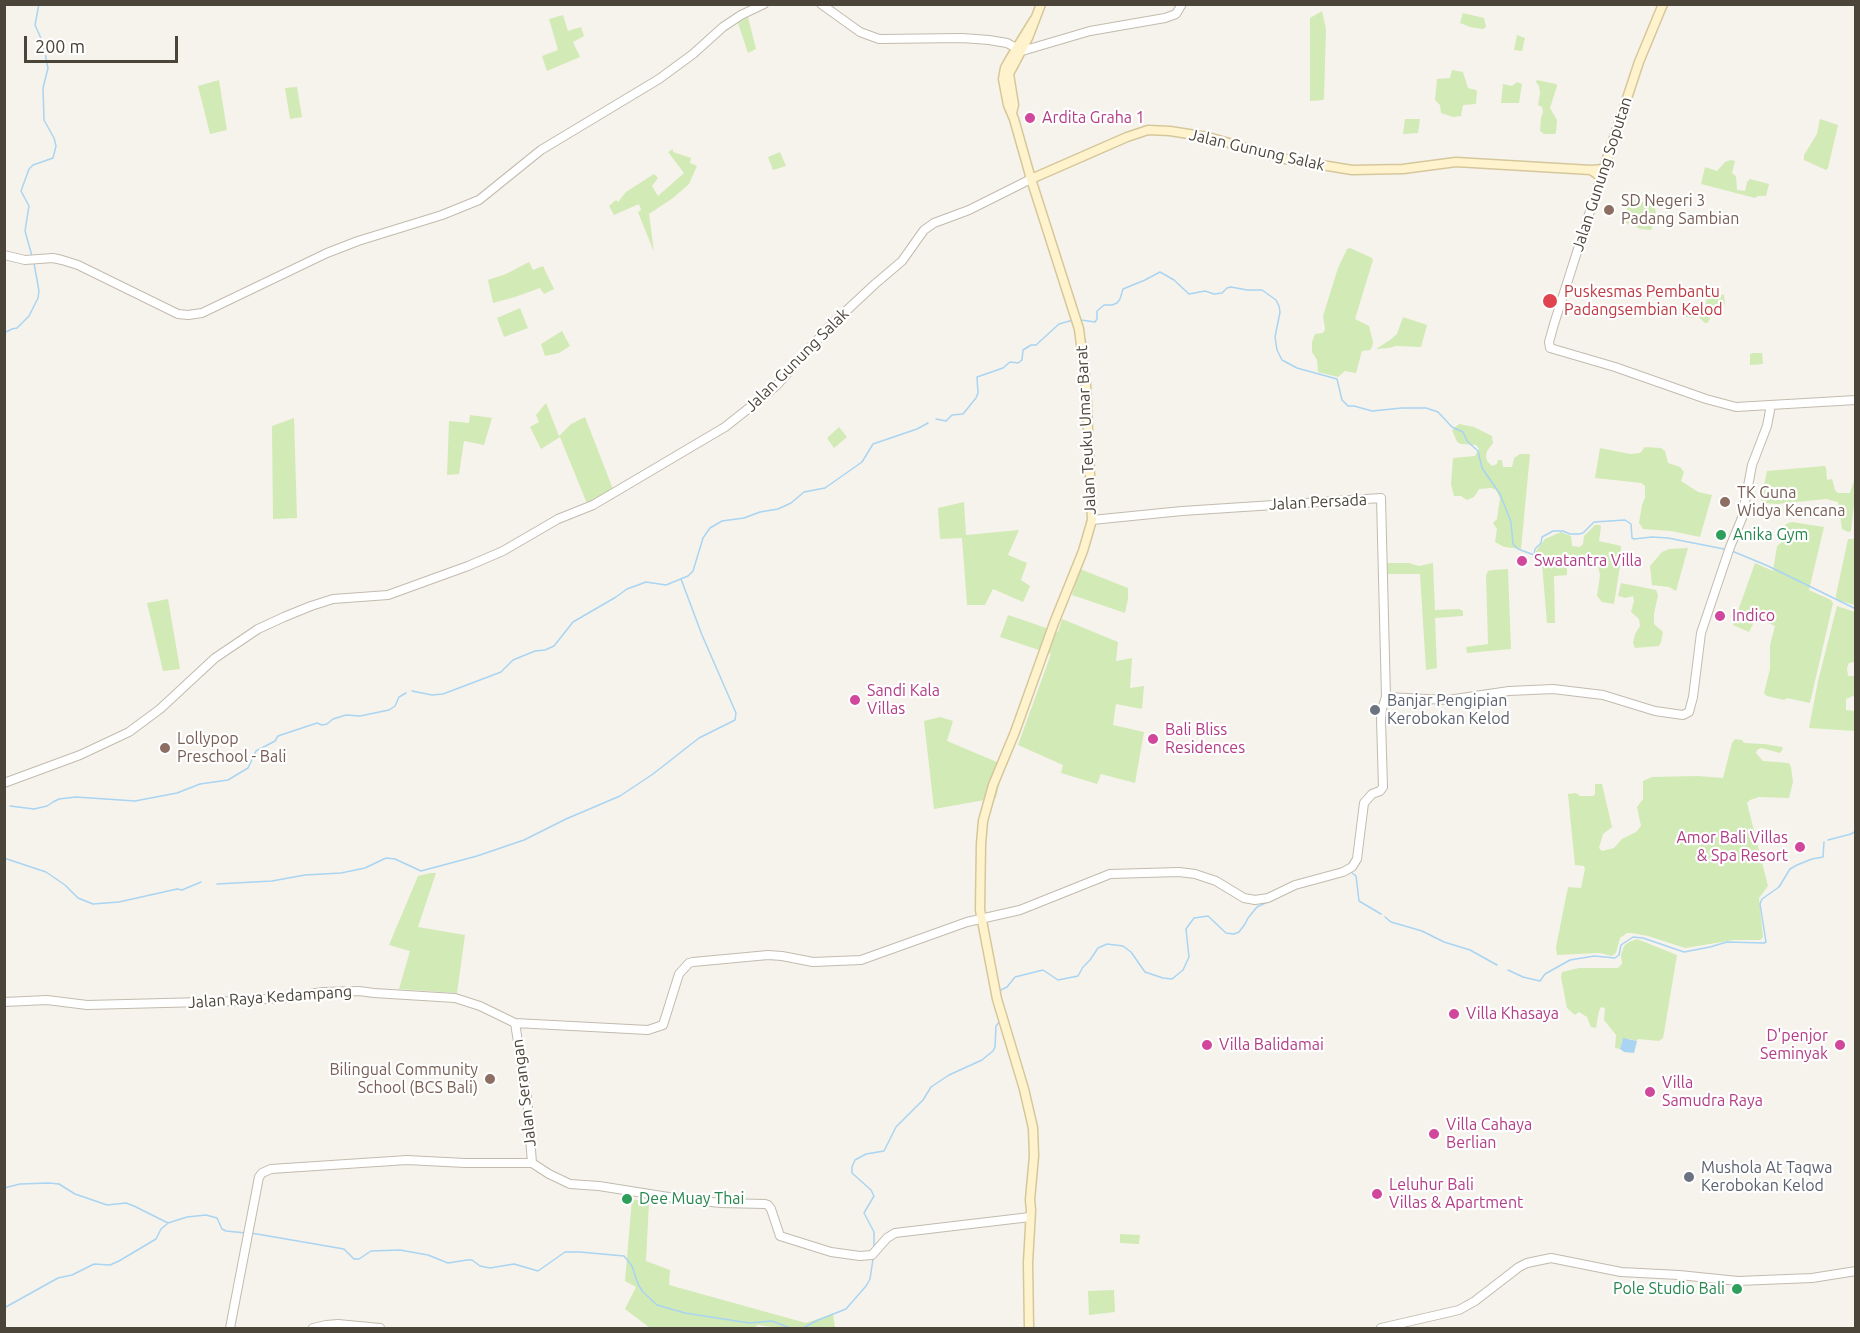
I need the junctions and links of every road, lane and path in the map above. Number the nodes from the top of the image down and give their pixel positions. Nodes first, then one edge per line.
1 (764, 4) edge
2 (821, 4) edge
3 (1041, 4) edge
4 (1182, 4) edge
5 (1663, 4) edge
6 (1019, 49) junction
7 (1602, 173) junction
8 (1031, 179) junction
9 (4, 255) edge
10 (1856, 400) edge
11 (1768, 405) junction
12 (1092, 520) junction
13 (1386, 697) junction
14 (4, 783) edge
15 (982, 918) junction
16 (4, 1002) edge
17 (515, 1023) junction
18 (531, 1163) junction
19 (1030, 1217) junction
20 (1856, 1271) edge
21 (230, 1329) edge
22 (313, 1329) edge
23 (380, 1329) edge
24 (1027, 1329) edge
25 (1381, 1329) edge

1 - 9 street
2 - 6 street
3 - 6 main road, Jalan Teuku Umar Barat
4 - 6 street
5 - 7 main road, Jalan Gunung Soputan
6 - 8 main road, Jalan Teuku Umar Barat
7 - 8 main road, Jalan Gunung Salak
7 - 11 street, Jalan Gunung Soputan
8 - 12 main road, Jalan Teuku Umar Barat
8 - 14 street, Jalan Gunung Salak
10 - 11 street
11 - 13 street
12 - 13 street, Jalan Persada
12 - 15 main road, Jalan Teuku Umar Barat
13 - 15 street
15 - 17 street, Jalan Raya Kedampang
15 - 19 main road, Jalan Teuku Umar Barat
16 - 17 street, Jalan Raya Kedampang
17 - 18 street, Jalan Serangan
18 - 19 street
18 - 21 street
19 - 24 main road, Jalan Teuku Umar Barat
20 - 25 street
22 - 23 street

